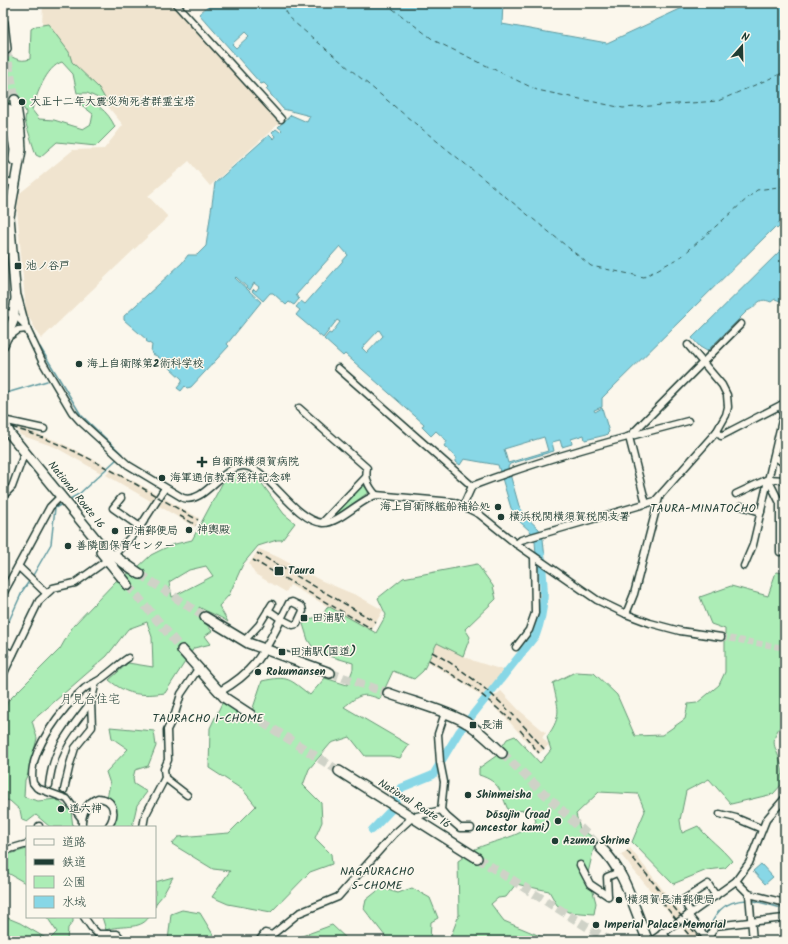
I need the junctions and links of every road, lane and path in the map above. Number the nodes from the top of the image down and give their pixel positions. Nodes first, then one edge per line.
1 (175, 3) edge
2 (3, 24) edge
3 (6, 49) dead end
4 (15, 100) tunnel mouth
5 (8, 109) tunnel mouth
6 (280, 119) dead end
7 (16, 127) junction
8 (7, 181) edge
9 (6, 242) edge
10 (16, 288) junction
11 (8, 313) edge
12 (741, 324) dead end
13 (26, 327) junction
14 (4, 338) edge
15 (688, 345) dead end
16 (701, 362) junction
17 (338, 368) dead end
18 (783, 404) edge
19 (299, 408) dead end
20 (3, 420) edge
21 (688, 422) dead end
22 (44, 429) dead end
23 (3, 431) edge
24 (717, 431) junction
25 (629, 436) junction
26 (774, 456) junction
27 (23, 457) junction
28 (785, 464) edge
29 (366, 477) junction
30 (768, 479) junction
31 (785, 480) edge
32 (472, 486) junction
33 (165, 488) junction
34 (736, 494) dead end
35 (376, 495) junction
36 (3, 496) edge
37 (121, 498) dead end
38 (659, 498) junction
39 (62, 500) junction
40 (646, 504) junction
41 (463, 506) junction
42 (741, 506) dead end
43 (760, 512) junction
44 (783, 514) edge
45 (323, 523) junction
46 (783, 526) edge
47 (140, 527) junction
48 (516, 544) junction
49 (782, 546) edge
50 (780, 552) dead end
51 (110, 558) junction
52 (535, 558) junction
53 (744, 566) dead end
54 (19, 567) junction
55 (140, 574) tunnel mouth
56 (128, 585) tunnel mouth
57 (46, 592) junction
58 (3, 594) edge
59 (272, 604) dead end
60 (268, 610) junction
61 (626, 614) junction
62 (205, 617) tunnel mouth
63 (281, 619) joint
64 (721, 637) tunnel mouth
65 (244, 641) junction
66 (516, 647) dead end
67 (265, 649) junction
68 (3, 650) edge
69 (182, 650) tunnel mouth
70 (13, 654) junction
71 (128, 658) dead end
72 (198, 669) junction
73 (330, 673) tunnel mouth
74 (3, 675) edge
75 (96, 682) junction
76 (219, 692) junction
77 (388, 693) tunnel mouth
78 (91, 702) junction
79 (445, 713) junction
80 (251, 715) tunnel mouth
81 (502, 753) tunnel mouth
82 (339, 771) tunnel mouth
83 (165, 778) junction
84 (49, 785) dead end
85 (64, 790) dead end
86 (187, 795) dead end
87 (785, 798) edge
88 (442, 810) junction
89 (720, 814) dead end
90 (413, 817) junction
91 (82, 819) junction
92 (82, 826) edge
93 (108, 826) edge
94 (143, 826) edge
95 (471, 828) dead end
96 (762, 829) junction
97 (26, 844) edge
98 (600, 846) tunnel mouth
99 (3, 851) edge
100 (477, 858) tunnel mouth
101 (580, 865) dead end
102 (619, 872) junction
103 (736, 881) junction
104 (749, 894) junction
105 (716, 896) junction
106 (785, 903) edge
107 (690, 914) junction
108 (785, 915) edge
109 (85, 918) edge
110 (752, 922) junction
111 (662, 932) junction
112 (708, 940) edge
113 (124, 941) edge
114 (259, 941) edge
115 (648, 941) edge
116 (652, 941) edge
117 (669, 941) edge
118 (753, 941) edge

1 - 6 street
2 - 3 highway
4 - 7 highway
5 - 7 highway
7 - 8 highway
8 - 9 highway
9 - 10 highway
9 - 11 highway
10 - 11 highway
10 - 13 street
11 - 13 street
11 - 14 highway
12 - 16 street
13 - 14 street
13 - 33 street
15 - 16 street
16 - 24 street
16 - 25 street
17 - 32 street
18 - 24 street
18 - 26 street
19 - 29 street
20 - 22 street
20 - 39 highway, National Route 16
21 - 25 street
23 - 27 highway, National Route 16
24 - 38 street
25 - 32 street
25 - 40 street
26 - 28 street
26 - 30 street
27 - 36 street
27 - 39 highway, National Route 16
29 - 35 street
29 - 45 street
30 - 31 street
30 - 34 street
30 - 43 street
30 - 44 street
32 - 41 street
33 - 45 street
33 - 47 street
35 - 41 street
35 - 45 street
37 - 47 street
38 - 40 street
38 - 61 street
39 - 51 highway, National Route 16
39 - 54 street
40 - 48 street
41 - 48 street
42 - 43 street
43 - 53 street
44 - 46 street
46 - 49 street
47 - 51 street
48 - 52 street
49 - 50 street
51 - 55 highway, National Route 16
51 - 56 highway, National Route 16
51 - 57 street
52 - 61 street
52 - 66 street
54 - 57 street
54 - 58 street
57 - 70 street
59 - 60 street
60 - 63 street
60 - 65 street
61 - 64 street
62 - 65 highway
63 - 67 main road
65 - 67 highway
67 - 73 highway
67 - 76 main road
68 - 70 street
69 - 72 highway
70 - 74 street
71 - 75 street
72 - 76 highway
72 - 83 street
75 - 78 street
75 - 91 street
76 - 80 highway
77 - 79 highway
78 - 84 street
78 - 85 street
79 - 81 highway
79 - 88 street
82 - 90 highway, National Route 16
83 - 86 street
83 - 94 street
87 - 96 street
88 - 90 street
88 - 95 street
89 - 96 street
90 - 100 highway, National Route 16
90 - 114 street
91 - 92 street
91 - 93 street
96 - 103 street
97 - 99 street
98 - 102 highway
101 - 102 street
102 - 115 highway
103 - 104 street
103 - 105 street
104 - 106 street
104 - 110 street
105 - 107 street
105 - 107 street
107 - 111 street
107 - 112 street
108 - 110 street
109 - 113 street
110 - 112 street
110 - 118 street
111 - 116 street
111 - 117 street

